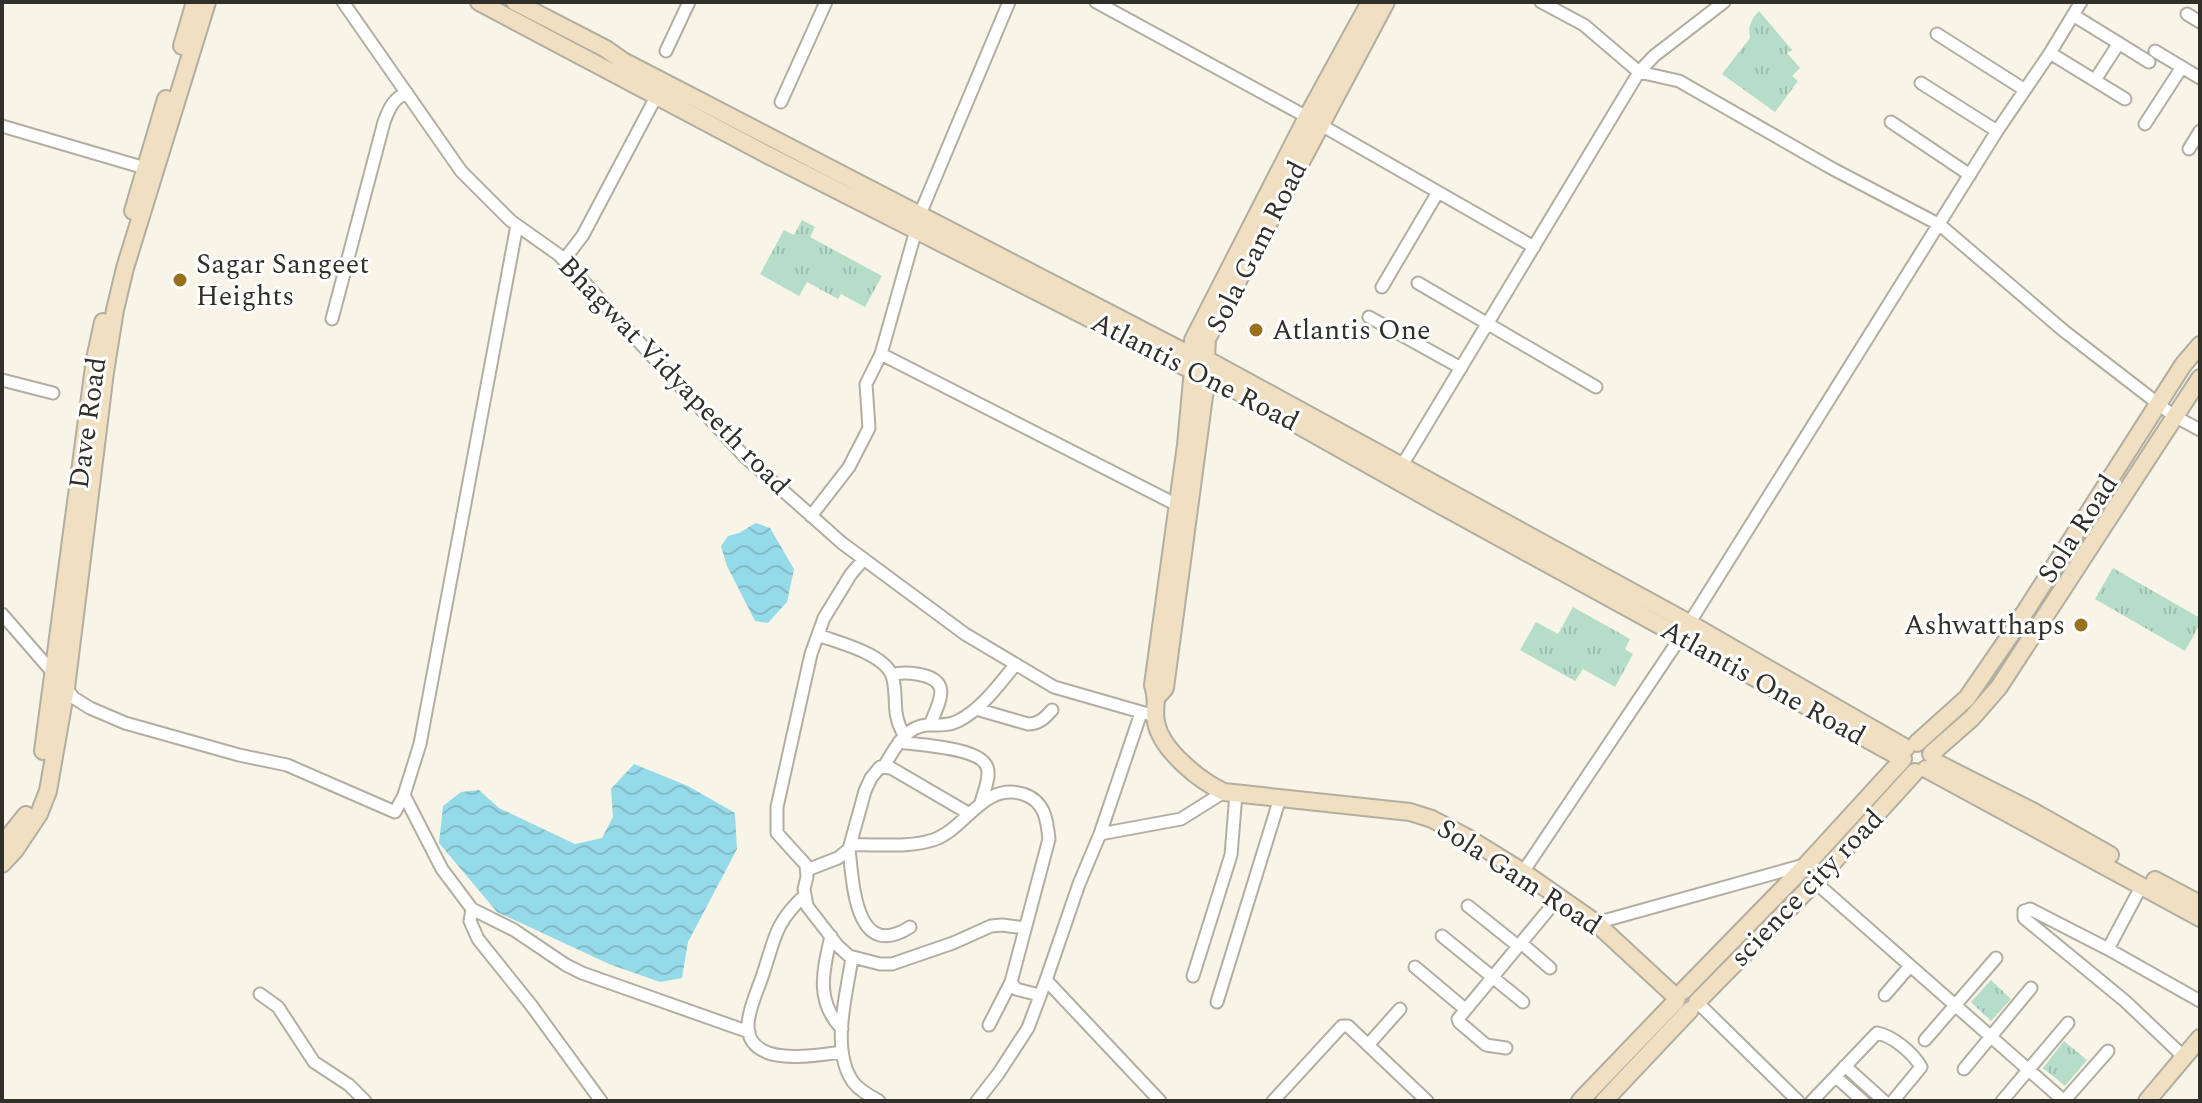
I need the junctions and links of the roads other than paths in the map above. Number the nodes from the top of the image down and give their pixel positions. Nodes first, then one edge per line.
1 (195, 2) edge
2 (207, 2) edge
3 (343, 2) edge
4 (479, 2) edge
5 (515, 2) edge
6 (689, 2) edge
7 (826, 2) edge
8 (1009, 2) edge
9 (1096, 2) edge
10 (1370, 2) edge
11 (1386, 2) edge
12 (1541, 2) edge
13 (1724, 2) edge
14 (2081, 2) edge
15 (2187, 14) dead end
16 (2073, 15) junction
17 (2200, 22) edge
18 (1937, 34) dead end
19 (2119, 43) junction
20 (666, 51) dead end
21 (2155, 51) dead end
22 (2050, 53) junction
23 (2149, 62) dead end
24 (2182, 67) junction
25 (1639, 72) junction
26 (2200, 78) edge
27 (2095, 80) junction
28 (1921, 83) dead end
29 (2025, 90) junction
30 (407, 93) junction
31 (657, 95) junction
32 (2125, 99) dead end
33 (781, 102) dead end
34 (1314, 121) junction
35 (1891, 122) dead end
36 (2145, 124) dead end
37 (2, 126) edge
38 (1997, 131) junction
39 (2200, 131) edge
40 (2189, 149) dead end
41 (145, 168) junction
42 (1970, 175) junction
43 (1438, 192) junction
44 (918, 222) junction
45 (517, 225) junction
46 (1940, 225) junction
47 (1534, 247) junction
48 (564, 260) junction
49 (1418, 283) dead end
50 (1382, 287) dead end
51 (1369, 317) dead end
52 (332, 319) dead end
53 (1488, 324) junction
54 (2200, 345) edge
55 (881, 354) junction
56 (1199, 364) junction
57 (1461, 368) junction
58 (2200, 378) edge
59 (2, 380) edge
60 (1596, 387) dead end
61 (53, 393) dead end
62 (2159, 403) junction
63 (2174, 416) junction
64 (2200, 430) edge
65 (1401, 467) junction
66 (1183, 508) junction
67 (811, 516) junction
68 (864, 559) junction
69 (2, 614) edge
70 (1685, 631) junction
71 (818, 635) junction
72 (1016, 664) junction
73 (54, 674) junction
74 (892, 675) junction
75 (66, 688) junction
76 (976, 709) junction
77 (1052, 710) dead end
78 (1148, 714) junction
79 (930, 725) junction
80 (901, 739) junction
81 (1909, 750) junction
82 (1926, 764) junction
83 (884, 766) junction
84 (1230, 793) junction
85 (404, 795) junction
86 (1280, 798) junction
87 (981, 803) junction
88 (968, 813) junction
89 (8, 826) edge
90 (1100, 834) junction
91 (2, 845) edge
92 (851, 847) junction
93 (2, 864) edge
94 (1807, 864) junction
95 (807, 870) junction
96 (1523, 872) junction
97 (1815, 882) junction
98 (2142, 885) junction
99 (804, 896) junction
100 (1559, 897) junction
101 (2200, 904) edge
102 (1468, 906) dead end
103 (472, 909) junction
104 (2200, 918) edge
105 (1596, 923) junction
106 (910, 927) dead end
107 (1025, 928) junction
108 (831, 936) junction
109 (1442, 936) dead end
110 (1520, 945) junction
111 (2108, 949) junction
112 (852, 957) junction
113 (1996, 958) dead end
114 (1910, 966) junction
115 (1415, 967) dead end
116 (1550, 968) dead end
117 (1193, 976) dead end
118 (1492, 977) junction
119 (1046, 980) junction
120 (1011, 982) junction
121 (2031, 988) dead end
122 (260, 994) dead end
123 (1039, 995) junction
124 (1885, 995) dead end
125 (1685, 1000) junction
126 (2200, 1001) edge
127 (1217, 1002) dead end
128 (1523, 1002) dead end
129 (1955, 1005) junction
130 (1400, 1009) dead end
131 (1465, 1009) junction
132 (2068, 1023) dead end
133 (989, 1025) dead end
134 (842, 1029) junction
135 (749, 1032) junction
136 (1991, 1037) junction
137 (2200, 1038) edge
138 (1925, 1040) dead end
139 (1368, 1045) junction
140 (1506, 1048) dead end
141 (2108, 1051) dead end
142 (841, 1052) junction
143 (2192, 1055) edge
144 (1845, 1066) junction
145 (1964, 1069) dead end
146 (2028, 1069) junction
147 (1836, 1077) junction
148 (860, 1096) edge
149 (365, 1101) edge
150 (601, 1101) edge
151 (879, 1101) edge
152 (977, 1101) edge
153 (1160, 1101) edge
154 (1273, 1101) edge
155 (1427, 1101) edge
156 (1580, 1101) edge
157 (1604, 1101) edge
158 (1798, 1101) edge
159 (1812, 1101) edge
160 (1863, 1101) edge
161 (1884, 1101) edge
162 (1893, 1101) edge
163 (2002, 1101) edge
164 (2064, 1101) edge
165 (2147, 1101) edge
166 (2159, 1101) edge

1 - 41 street, Dave Road
2 - 75 street
3 - 30 street, Bhagwat Vidyapeeth road
4 - 31 street, Atlantis One Road
5 - 44 street, Atlantis One Road
6 - 20 street
7 - 33 street
8 - 44 street
9 - 34 street
10 - 34 street, Sola Gam Road
11 - 34 street, Sola Gam Road
12 - 25 street
13 - 25 street
14 - 16 street
15 - 17 street
16 - 19 street
16 - 22 street
18 - 29 street
19 - 23 street
19 - 27 street
21 - 24 street
22 - 27 street
22 - 29 street
24 - 26 street
24 - 36 street
25 - 46 street
25 - 47 street
27 - 32 street
28 - 38 street
29 - 38 street
30 - 45 street, Bhagwat Vidyapeeth road
30 - 52 street
31 - 44 street, Atlantis One Road
31 - 48 street
34 - 43 street
34 - 56 street, Sola Gam Road
35 - 42 street
37 - 41 street
38 - 42 street
39 - 40 street
41 - 73 street, Dave Road
42 - 46 street
43 - 47 street
43 - 50 street
44 - 55 street
44 - 56 street, Atlantis One Road
45 - 48 street, Bhagwat Vidyapeeth road
45 - 85 street
46 - 62 street
46 - 70 street
47 - 53 street
48 - 67 street, Bhagwat Vidyapeeth road
49 - 53 street
51 - 57 street
53 - 57 street
53 - 60 street
54 - 62 street, Sola Road
55 - 66 street
55 - 67 street
56 - 65 street, Atlantis One Road
56 - 66 street, Sola Gam Road
56 - 70 street, Atlantis One Road
57 - 65 street
58 - 63 street, Sola Road
59 - 61 street
62 - 63 street
62 - 81 street, Sola Road
63 - 64 street
63 - 82 street, Sola Road
65 - 70 street, Atlantis One Road
66 - 78 street, Sola Gam Road
67 - 68 street, Bhagwat Vidyapeeth road
68 - 71 street
68 - 72 street, Bhagwat Vidyapeeth road
69 - 73 street
70 - 81 street, Atlantis One Road
70 - 96 street
71 - 74 street
71 - 95 street
72 - 76 street
72 - 78 street, Bhagwat Vidyapeeth road
73 - 75 street
73 - 89 street, Dave Road
74 - 79 street
74 - 80 street
75 - 85 street
75 - 93 street
76 - 77 street
76 - 79 street
78 - 84 street, Sola Gam Road
78 - 90 street
79 - 80 street
80 - 83 street
80 - 87 street
81 - 82 street
81 - 82 street
81 - 94 street, Sola Road
82 - 97 street, science city road
82 - 98 street
82 - 101 street
83 - 88 street
83 - 92 street
84 - 86 street, Sola Gam Road
84 - 90 street
84 - 117 street
85 - 103 street
86 - 96 street, Sola Gam Road
86 - 127 street
87 - 88 street
87 - 107 street
88 - 92 street
89 - 91 street, Dave Road
90 - 119 street
92 - 95 street
92 - 106 street
94 - 105 street
94 - 125 street, Sola Road
95 - 99 street
96 - 100 street, Sola Gam Road
97 - 114 street
97 - 125 street, science city road
98 - 104 street
98 - 111 street
99 - 108 street
99 - 135 street
100 - 105 street, Sola Gam Road
100 - 110 street
102 - 110 street
103 - 135 street
103 - 150 street
105 - 125 street, Sola Gam Road
107 - 112 street
107 - 120 street
108 - 112 street
108 - 134 street
109 - 118 street
110 - 116 street
110 - 118 street
111 - 126 street
111 - 143 street
112 - 134 street
113 - 129 street
114 - 124 street
114 - 129 street
115 - 131 street
118 - 128 street
118 - 131 street
119 - 123 street
119 - 153 street
120 - 123 street
120 - 133 street
121 - 136 street
122 - 149 street
123 - 152 street
125 - 156 street
125 - 157 street, science city road
125 - 158 street
129 - 136 street
129 - 138 street
130 - 139 street
131 - 140 street
132 - 146 street
134 - 142 street
135 - 142 street
136 - 145 street
136 - 146 street
137 - 143 street
139 - 154 street
139 - 155 street
141 - 164 street
142 - 148 street
143 - 165 street
143 - 166 street
144 - 147 street
144 - 161 street
144 - 162 street
146 - 163 street
146 - 164 street
147 - 159 street
147 - 160 street
148 - 151 street

